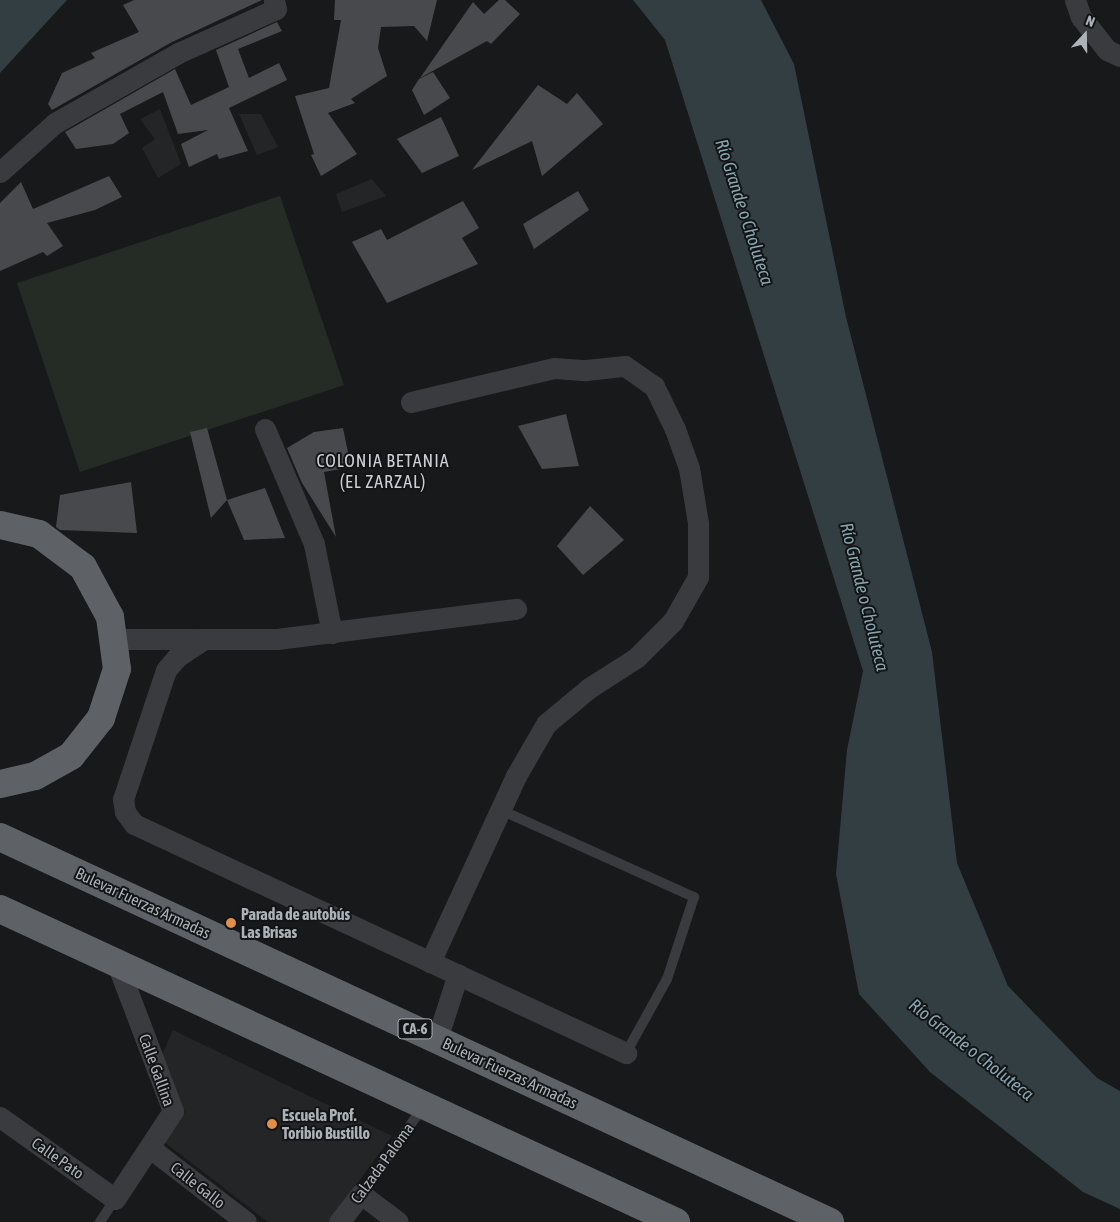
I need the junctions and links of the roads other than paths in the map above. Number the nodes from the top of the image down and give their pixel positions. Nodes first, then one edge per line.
1 (274, 0) edge
2 (1075, 0) edge
3 (1120, 56) edge
4 (0, 172) edge
5 (411, 402) dead end
6 (265, 429) dead end
7 (0, 525) edge
8 (516, 609) dead end
9 (332, 633) junction
10 (115, 639) junction
11 (204, 639) junction
12 (0, 784) edge
13 (501, 810) junction
14 (0, 837) edge
15 (0, 909) edge
16 (116, 961) junction
17 (430, 962) junction
18 (458, 974) junction
19 (438, 1039) junction
20 (626, 1053) joint
21 (425, 1104) junction
22 (0, 1117) edge
23 (150, 1148) junction
24 (360, 1194) junction
25 (115, 1199) junction
26 (100, 1222) edge
27 (246, 1222) edge
28 (339, 1222) edge
29 (398, 1222) edge
30 (676, 1222) edge
31 (830, 1222) edge

1 - 4 street
2 - 3 street
5 - 13 street
6 - 9 street
7 - 10 highway
8 - 9 street
9 - 11 street
10 - 11 street
10 - 12 highway
11 - 17 street
13 - 17 street
13 - 20 lane
14 - 19 highway, Bulevar Fuerzas Armadas / CA-6
15 - 16 highway
16 - 21 highway
16 - 23 street, Calle Gallina
17 - 18 street
18 - 19 street
18 - 20 street
19 - 31 highway, Bulevar Fuerzas Armadas / CA-6
21 - 24 lane, Calzada Paloma
21 - 30 highway
22 - 25 street, Calle Pato
23 - 25 street, Calle Gallina
23 - 27 street, Calle Gallo
24 - 28 street, Calzada Paloma
24 - 29 street
25 - 26 lane, Calle Gallina

